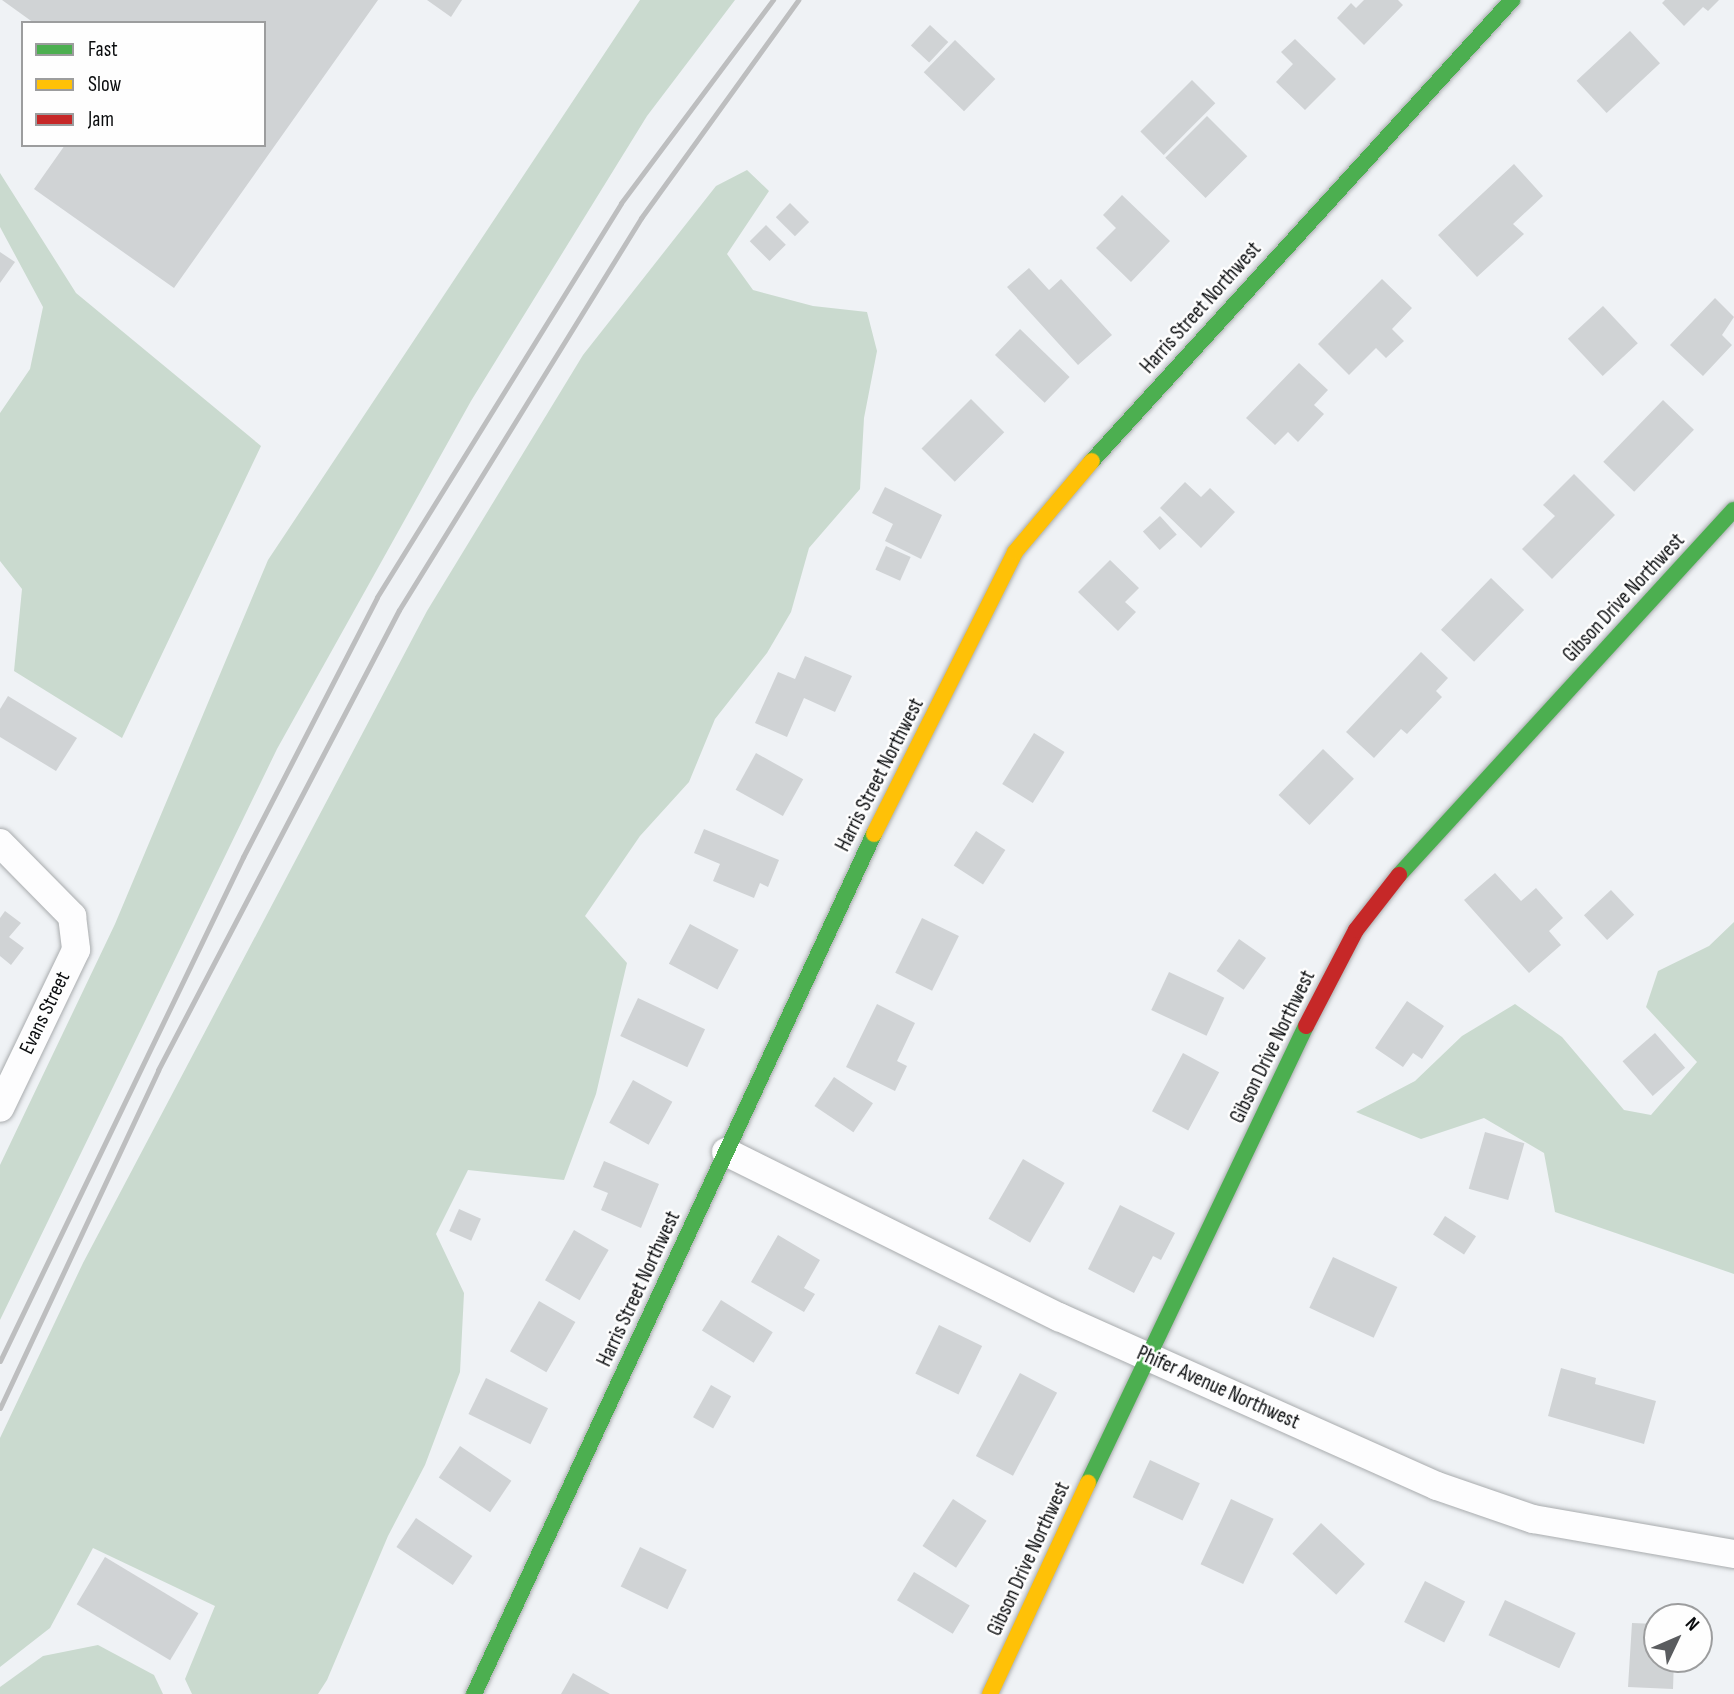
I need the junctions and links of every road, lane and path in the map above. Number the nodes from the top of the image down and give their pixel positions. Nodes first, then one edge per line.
1 (1512, 0) edge
2 (1734, 510) edge
3 (0, 843) edge
4 (0, 1108) edge
5 (726, 1152) junction
6 (1147, 1356) junction
7 (1734, 1554) edge
8 (474, 1694) edge
9 (990, 1694) edge

1 - 5 street, Harris Street Northwest
2 - 6 street, Gibson Drive Northwest
3 - 4 street, Evans Street
5 - 6 street, Phifer Avenue Northwest
5 - 8 street, Harris Street Northwest
6 - 7 street, Phifer Avenue Northwest
6 - 9 street, Gibson Drive Northwest

